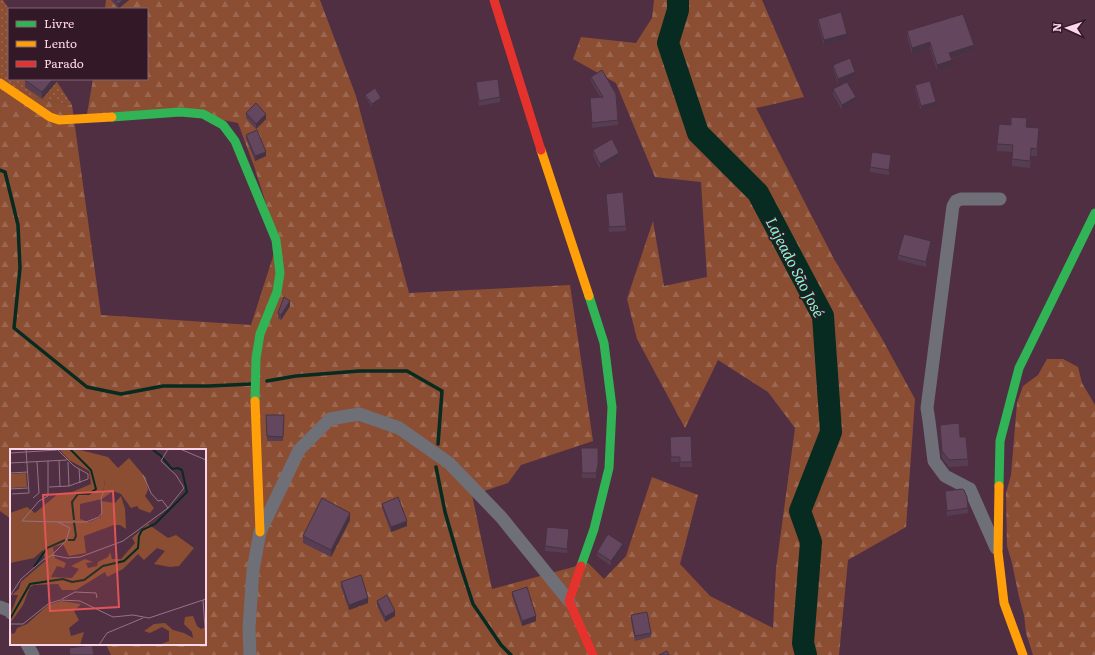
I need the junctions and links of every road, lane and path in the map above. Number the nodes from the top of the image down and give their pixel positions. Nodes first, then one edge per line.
1 (494, 0) edge
2 (0, 82) edge
3 (1000, 199) dead end
4 (1095, 214) edge
5 (260, 532) junction
6 (998, 552) junction
7 (569, 602) junction
8 (0, 607) edge
9 (10, 611) edge
10 (28, 645) edge
11 (33, 655) edge
12 (250, 655) edge
13 (593, 655) edge
14 (1023, 655) edge

1 - 7 street
2 - 5 street
3 - 6 street
4 - 6 street
5 - 7 street
5 - 12 street
6 - 14 street
7 - 13 street
8 - 9 street
10 - 11 street

